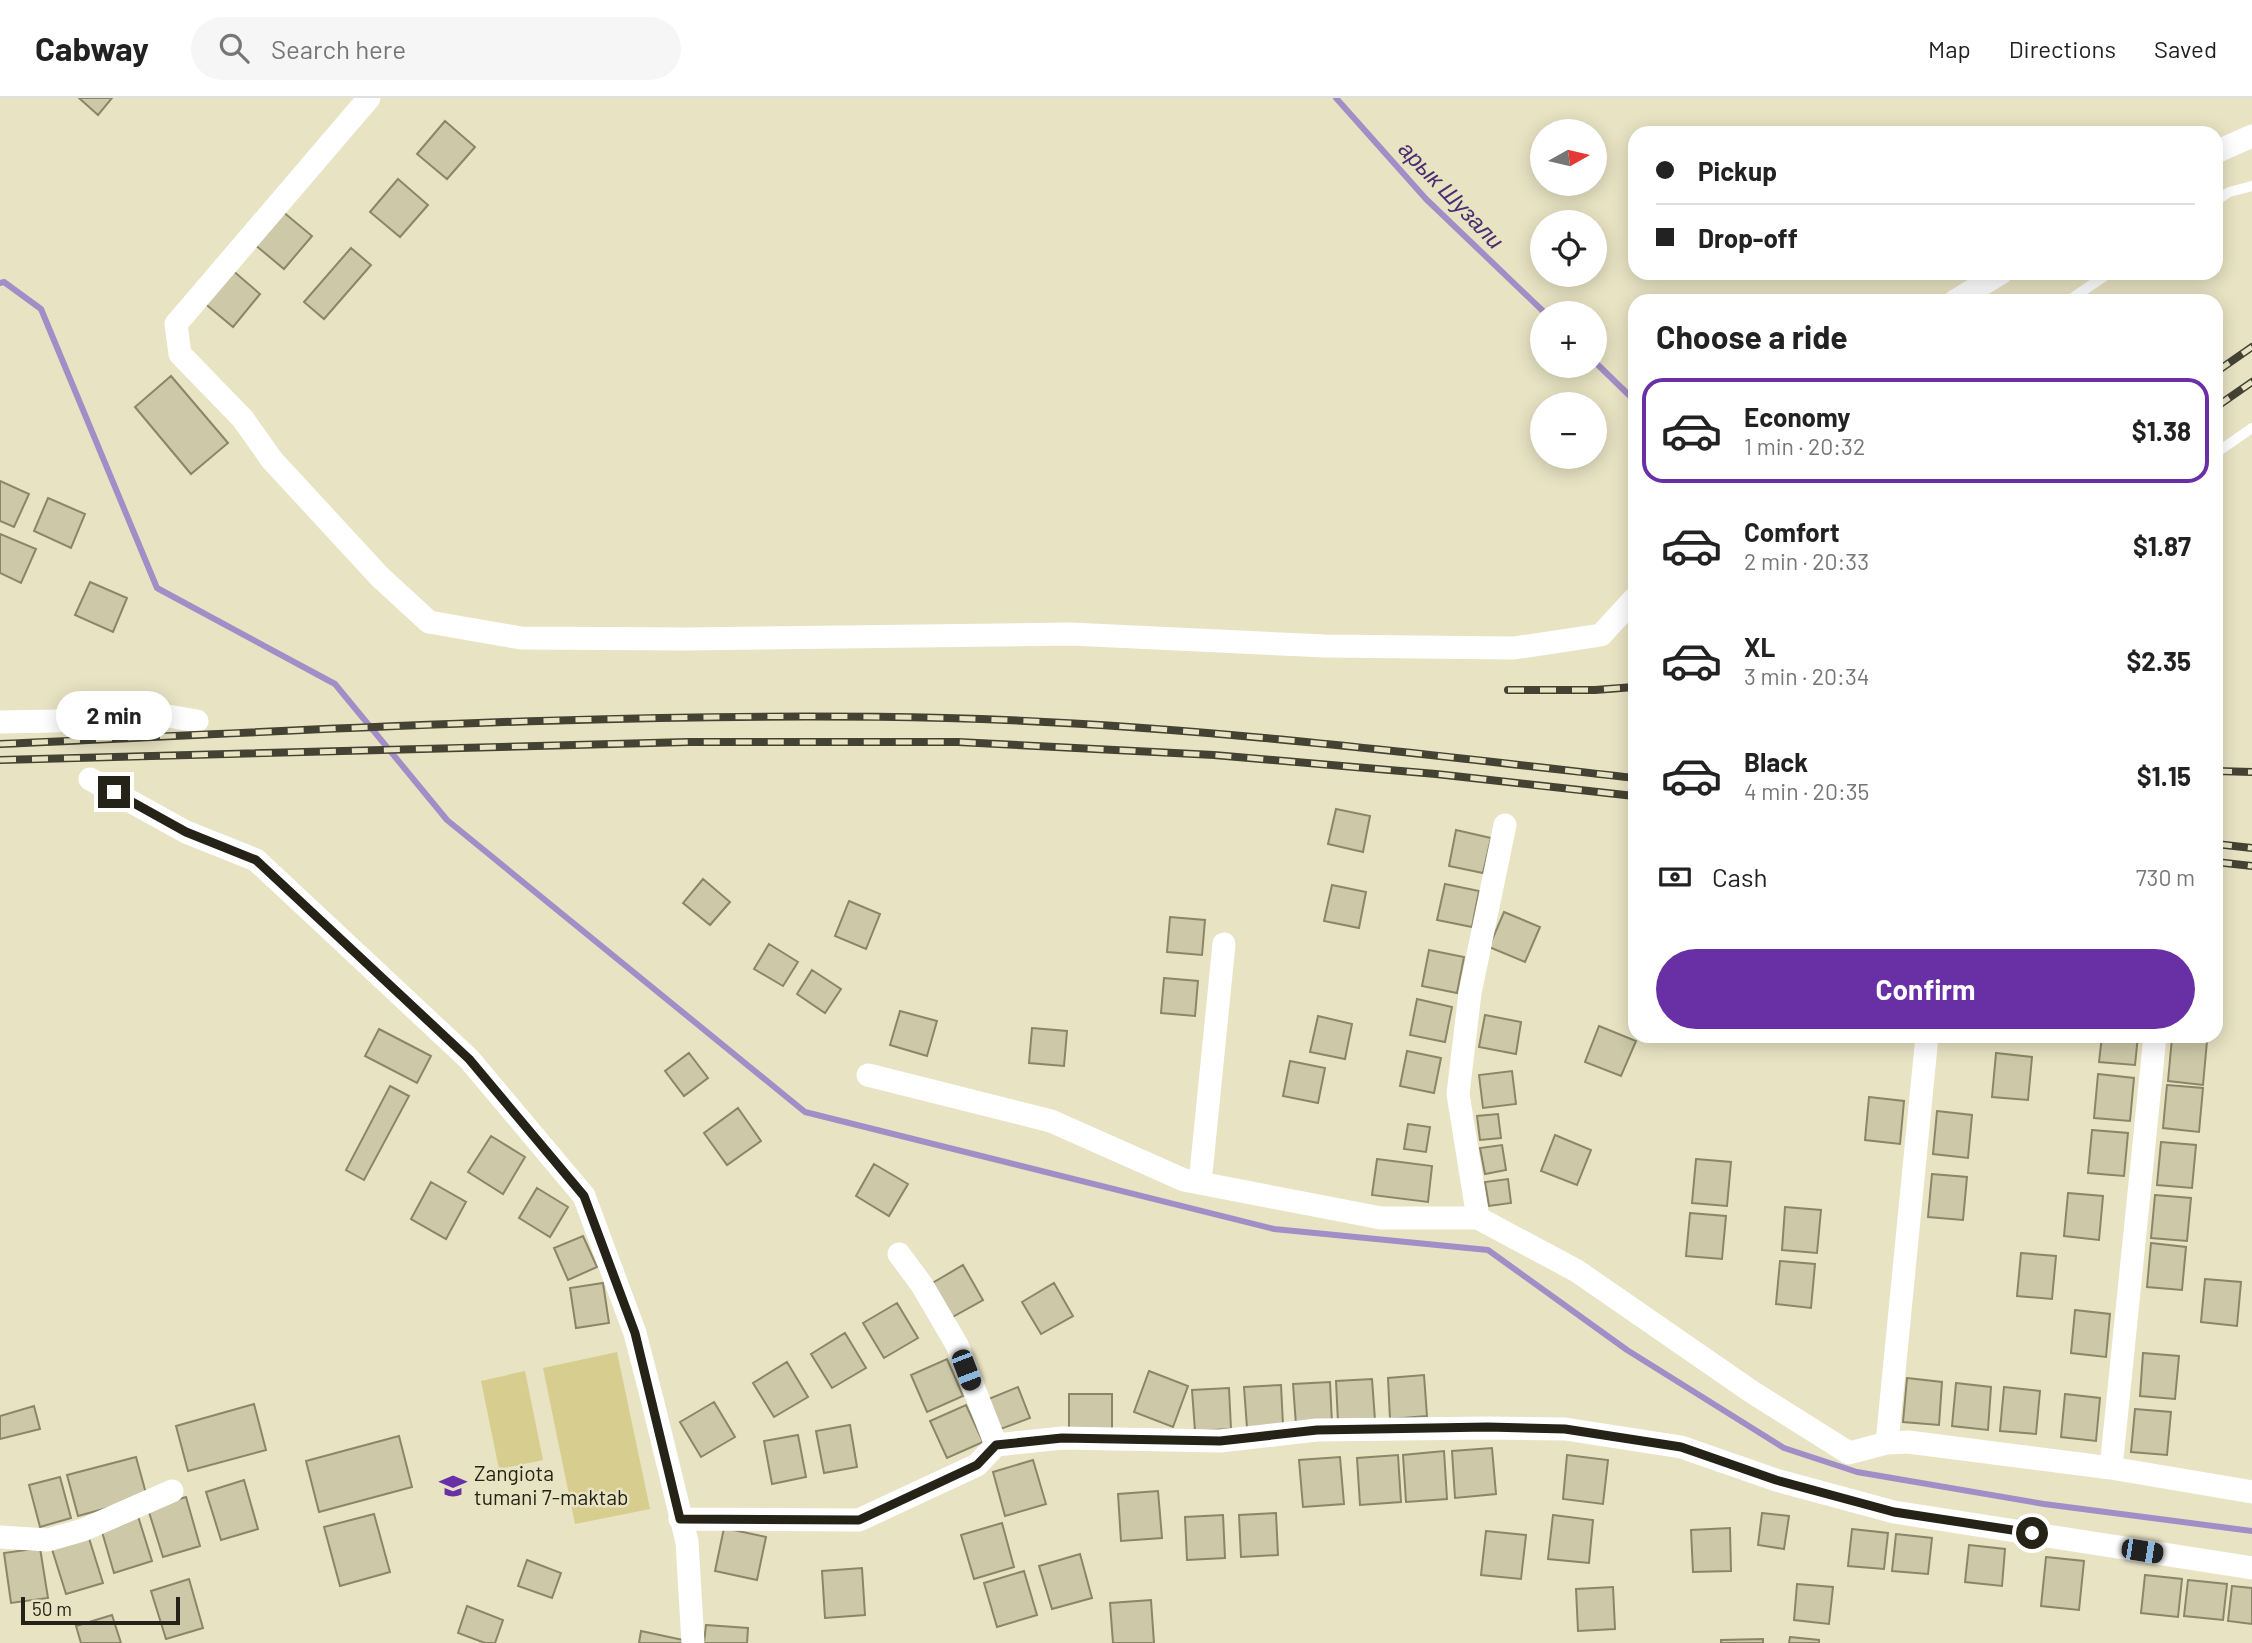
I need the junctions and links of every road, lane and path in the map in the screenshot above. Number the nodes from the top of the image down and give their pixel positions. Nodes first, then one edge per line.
1 (369, 98) edge
2 (2252, 136) edge
3 (2223, 149) edge
4 (2252, 186) edge
5 (2223, 196) edge
6 (1990, 280) edge
7 (2099, 280) edge
8 (1966, 294) edge
9 (2078, 294) edge
10 (2252, 428) edge
11 (2223, 448) edge
12 (1628, 606) edge
13 (197, 721) dead end
14 (0, 722) edge
15 (90, 779) dead end
16 (1504, 825) dead end
17 (1224, 944) dead end
18 (1926, 1043) edge
19 (2154, 1043) edge
20 (868, 1075) dead end
21 (1200, 1183) junction
22 (1478, 1218) junction
23 (899, 1254) dead end
24 (1887, 1444) junction
25 (996, 1445) junction
26 (2111, 1468) junction
27 (172, 1491) dead end
28 (2252, 1492) edge
29 (680, 1519) junction
30 (0, 1536) edge
31 (2252, 1568) edge
32 (694, 1643) edge

1 - 12 street
2 - 3 street
4 - 5 lane
6 - 8 street
7 - 9 lane
10 - 11 lane
13 - 14 street
15 - 29 street
16 - 22 street
17 - 21 street
18 - 24 street
19 - 26 street
20 - 21 street
21 - 22 street
22 - 24 street
23 - 25 street
24 - 26 street
25 - 29 street
25 - 31 street
26 - 28 street
27 - 30 street
29 - 32 street

